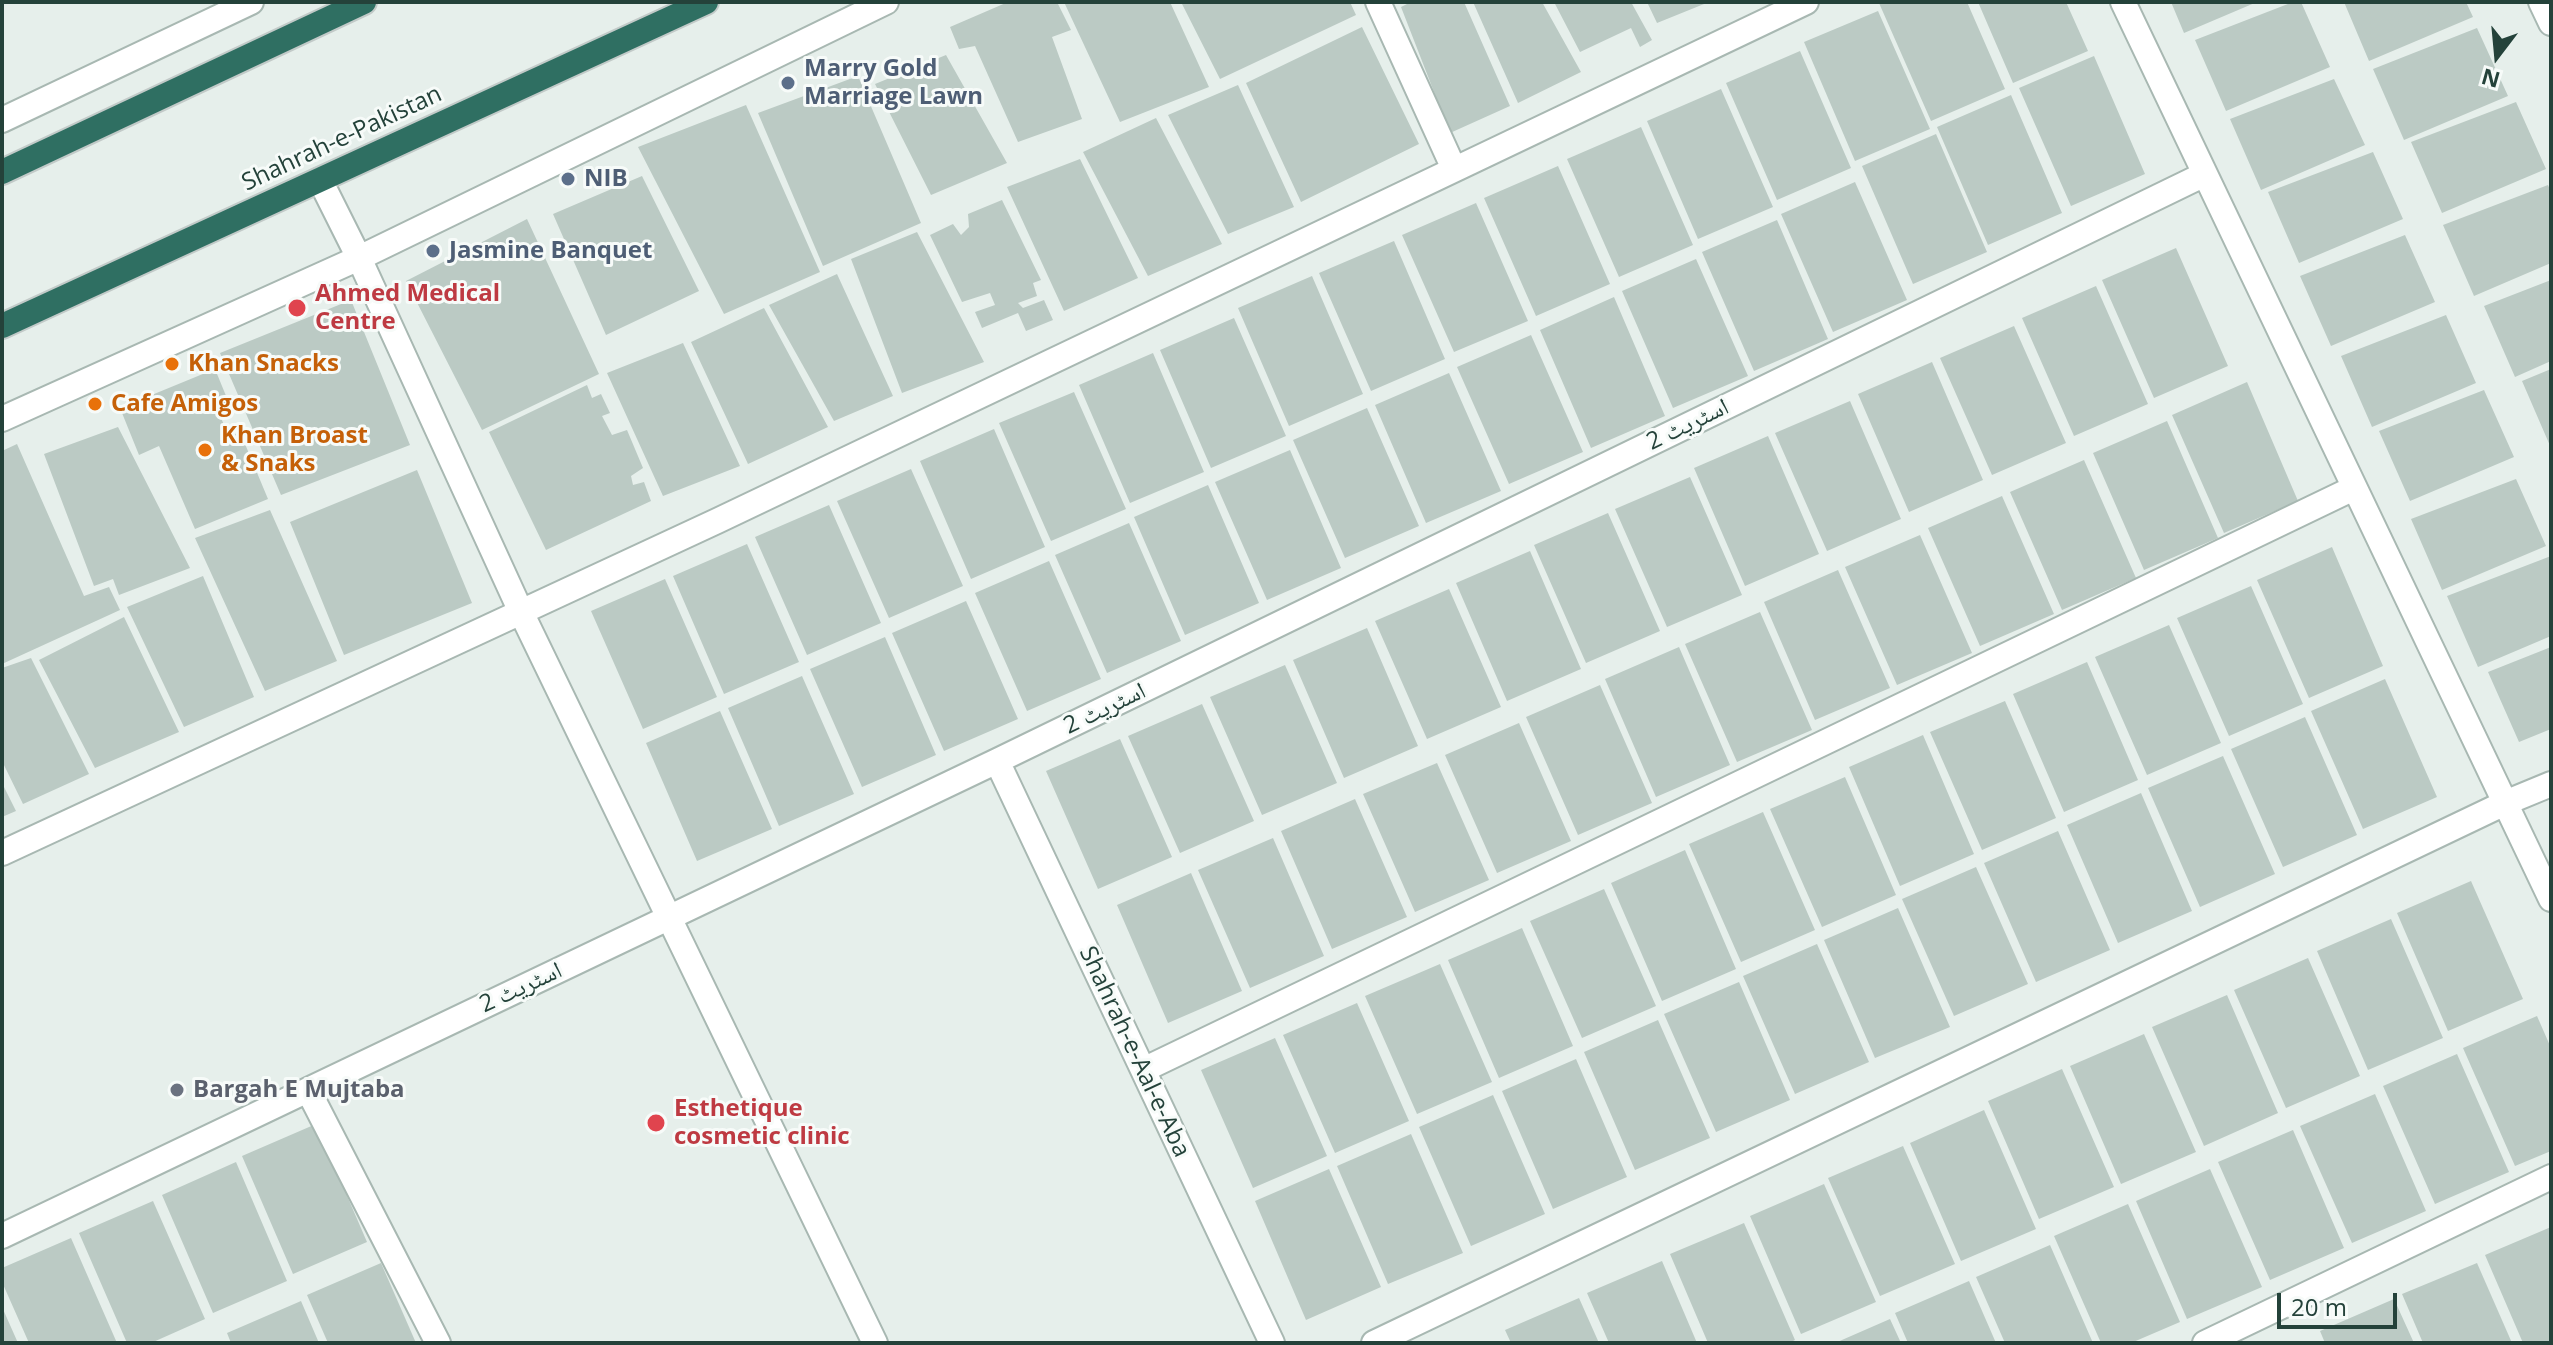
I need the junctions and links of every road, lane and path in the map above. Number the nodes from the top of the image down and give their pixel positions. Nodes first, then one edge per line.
1 (251, 2) edge
2 (364, 2) edge
3 (706, 2) edge
4 (886, 2) edge
5 (1378, 2) edge
6 (1806, 2) edge
7 (2123, 2) edge
8 (2541, 2) edge
9 (2551, 23) edge
10 (2, 120) edge
11 (1454, 169) junction
12 (2, 172) edge
13 (2205, 174) junction
14 (320, 180) junction
15 (359, 258) junction
16 (2, 326) edge
17 (2, 419) edge
18 (2354, 488) junction
19 (521, 612) junction
20 (997, 761) junction
21 (2551, 784) edge
22 (2505, 803) junction
23 (2, 853) edge
24 (2551, 899) edge
25 (670, 917) junction
26 (1143, 1070) junction
27 (308, 1090) junction
28 (2551, 1177) edge
29 (2, 1236) edge
30 (438, 1343) edge
31 (875, 1343) edge
32 (1272, 1343) edge
33 (1374, 1343) edge
34 (2205, 1343) edge

1 - 10 street
2 - 12 highway
3 - 14 highway, Shahrah-e-Pakistan
4 - 15 street
5 - 11 street
6 - 11 street
7 - 13 street
8 - 9 street
11 - 19 street
13 - 18 street
13 - 20 street, اسٹریٹ 2
14 - 15 street
14 - 16 highway, Shahrah-e-Pakistan
15 - 17 street
15 - 19 street
18 - 22 street
18 - 26 street
19 - 23 street
19 - 25 street
20 - 25 street, اسٹریٹ 2
20 - 26 street, Shahrah-e-Aal-e-Aba
21 - 22 street
22 - 24 street
22 - 33 street
25 - 27 street, اسٹریٹ 2
25 - 31 street
26 - 32 street, Shahrah-e-Aal-e-Aba
27 - 29 street, اسٹریٹ 2
27 - 30 street
28 - 34 street

